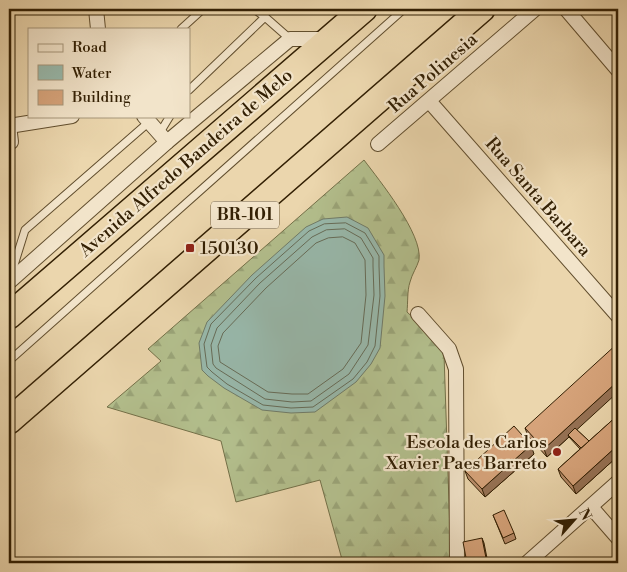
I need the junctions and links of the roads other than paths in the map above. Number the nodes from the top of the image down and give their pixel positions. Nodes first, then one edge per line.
1 (96, 9) edge
2 (203, 9) edge
3 (254, 9) edge
4 (364, 9) edge
5 (404, 9) edge
6 (482, 9) edge
7 (535, 9) edge
8 (566, 9) edge
9 (265, 18) junction
10 (98, 28) edge
11 (182, 28) edge
12 (290, 39) junction
13 (329, 39) junction
14 (618, 70) edge
15 (190, 89) edge
16 (430, 102) junction
17 (190, 117) edge
18 (59, 118) edge
19 (169, 118) edge
20 (189, 118) edge
21 (146, 119) edge
22 (9, 126) edge
23 (163, 138) junction
24 (11, 142) dead end
25 (378, 144) dead end
26 (9, 280) edge
27 (418, 314) dead end
28 (9, 316) edge
29 (618, 316) edge
30 (9, 361) edge
31 (9, 421) edge
32 (618, 482) edge
33 (591, 507) junction
34 (618, 538) edge
35 (457, 563) edge
36 (527, 563) edge

1 - 10 street
2 - 11 lane
3 - 9 lane
4 - 13 highway, Avenida Alfredo Bandeira de Melo
5 - 30 lane
6 - 31 highway, BR-101
7 - 16 street, Rua Polinesia
8 - 14 street
9 - 12 lane
9 - 15 lane
12 - 13 street
12 - 17 street
13 - 28 highway, Avenida Alfredo Bandeira de Melo
16 - 25 street, Rua Polinesia
16 - 29 street, Rua Santa Barbara
18 - 22 street
19 - 23 lane
20 - 23 street
21 - 23 street
21 - 26 lane
22 - 24 street
23 - 26 street
27 - 35 street
32 - 33 street
33 - 34 street
33 - 36 street

